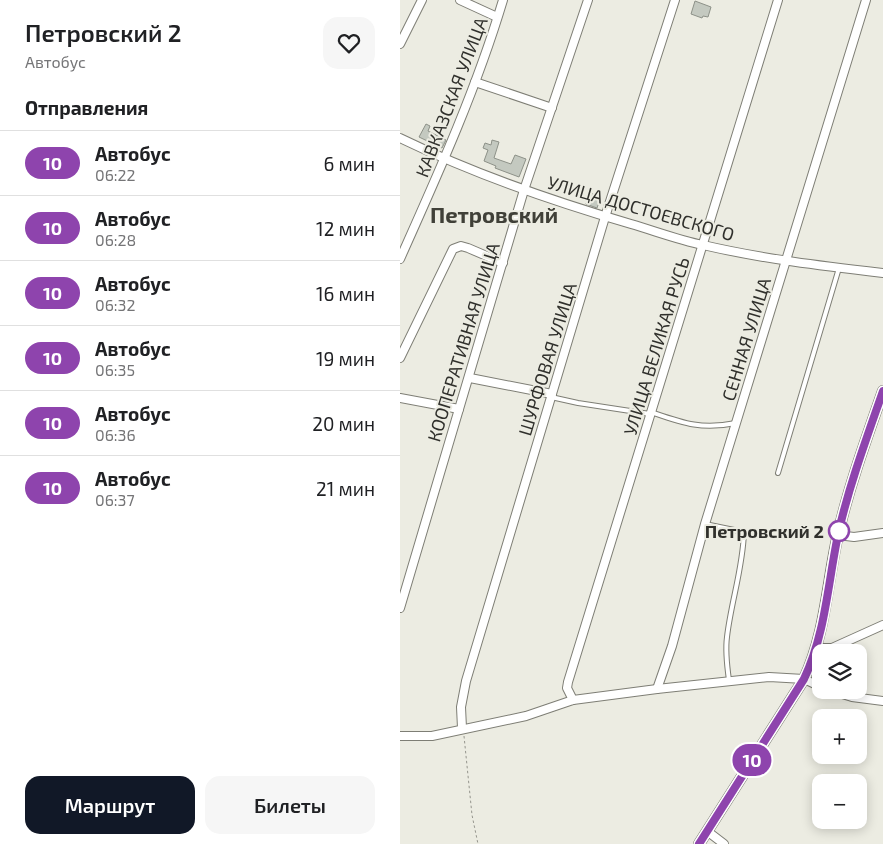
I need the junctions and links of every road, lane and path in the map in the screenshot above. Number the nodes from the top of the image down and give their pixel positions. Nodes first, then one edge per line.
1 (422, 0) edge
2 (460, 0) edge
3 (502, 0) edge
4 (588, 0) edge
5 (675, 0) edge
6 (778, 0) edge
7 (866, 0) edge
8 (497, 17) junction
9 (400, 44) edge
10 (475, 82) junction
11 (552, 108) junction
12 (400, 138) edge
13 (445, 160) junction
14 (524, 190) junction
15 (605, 216) junction
16 (702, 245) junction
17 (400, 259) edge
18 (786, 261) junction
19 (503, 263) junction
20 (839, 268) junction
21 (883, 273) edge
22 (400, 358) edge
23 (470, 378) junction
24 (883, 391) edge
25 (552, 395) junction
26 (400, 398) edge
27 (459, 409) junction
28 (650, 413) junction
29 (736, 423) junction
30 (778, 473) dead end
31 (705, 524) junction
32 (883, 533) edge
33 (838, 536) junction
34 (400, 608) edge
35 (883, 625) edge
36 (818, 644) edge
37 (841, 644) edge
38 (812, 660) edge
39 (804, 679) junction
40 (729, 680) junction
41 (812, 683) edge
42 (657, 689) junction
43 (867, 699) edge
44 (573, 700) junction
45 (883, 701) edge
46 (462, 728) junction
47 (400, 736) edge
48 (707, 831) junction
49 (478, 844) edge
50 (699, 844) edge
51 (724, 844) edge

1 - 9 street
2 - 8 street
3 - 8 street, КАВКАЗСКАЯ УЛИЦА
4 - 11 street, КООПЕРАТИВНАЯ УЛИЦА
5 - 15 street, ШУРФОВАЯ УЛИЦА
6 - 16 street, УЛИЦА ВЕЛИКАЯ РУСЬ
7 - 18 street, СЕННАЯ УЛИЦА
8 - 10 street, КАВКАЗСКАЯ УЛИЦА
10 - 11 street
10 - 13 street, КАВКАЗСКАЯ УЛИЦА
11 - 14 street, КООПЕРАТИВНАЯ УЛИЦА
12 - 13 street, УЛИЦА ДОСТОЕВСКОГО
13 - 14 street, УЛИЦА ДОСТОЕВСКОГО
13 - 17 street, КАВКАЗСКАЯ УЛИЦА
14 - 15 street, УЛИЦА ДОСТОЕВСКОГО
14 - 19 street, КООПЕРАТИВНАЯ УЛИЦА
15 - 16 street, УЛИЦА ДОСТОЕВСКОГО
15 - 25 street, ШУРФОВАЯ УЛИЦА
16 - 18 street, УЛИЦА ДОСТОЕВСКОГО
16 - 28 street, УЛИЦА ВЕЛИКАЯ РУСЬ
18 - 20 street, УЛИЦА ДОСТОЕВСКОГО
18 - 29 street, СЕННАЯ УЛИЦА
19 - 22 street
19 - 23 street, КООПЕРАТИВНАЯ УЛИЦА
20 - 21 street, УЛИЦА ДОСТОЕВСКОГО
20 - 30 lane
23 - 25 street
23 - 27 street, КООПЕРАТИВНАЯ УЛИЦА
24 - 33 street
25 - 28 lane
25 - 46 street, ШУРФОВАЯ УЛИЦА
26 - 27 street
27 - 34 street, КООПЕРАТИВНАЯ УЛИЦА
28 - 29 lane
28 - 44 street, УЛИЦА ВЕЛИКАЯ РУСЬ
29 - 31 street, СЕННАЯ УЛИЦА
31 - 40 lane
31 - 42 street, СЕННАЯ УЛИЦА
32 - 33 street
33 - 36 street
35 - 37 street
38 - 39 street
39 - 40 street
39 - 41 street
39 - 48 street
40 - 42 street
42 - 44 street
43 - 45 street
44 - 46 street
46 - 47 street
46 - 49 path
48 - 50 street
48 - 51 street

